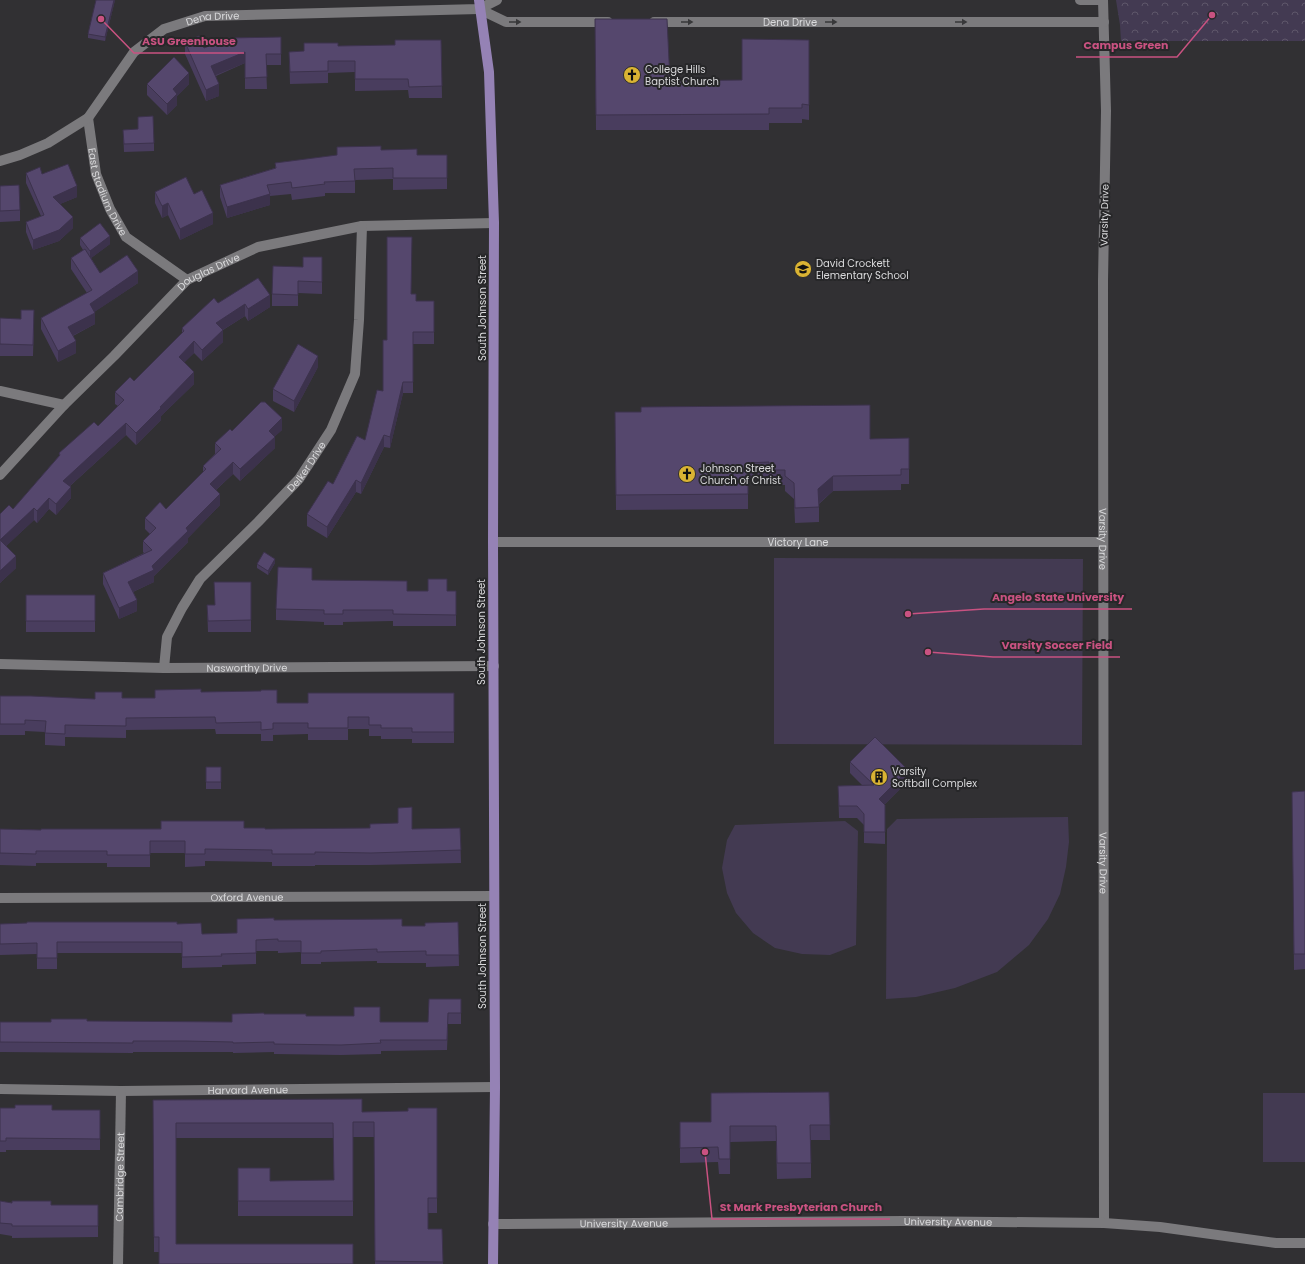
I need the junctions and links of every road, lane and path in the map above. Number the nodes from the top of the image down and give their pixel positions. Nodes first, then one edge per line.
1 (497, 0) edge
2 (1080, 0) edge
3 (1103, 0) edge
4 (479, 4) edge
5 (616, 22) edge
6 (647, 22) edge
7 (1104, 22) junction
8 (88, 118) junction
9 (0, 161) edge
10 (494, 223) junction
11 (362, 226) junction
12 (187, 280) junction
13 (0, 391) edge
14 (64, 405) junction
15 (0, 475) edge
16 (493, 542) junction
17 (1103, 542) junction
18 (0, 664) edge
19 (494, 666) junction
20 (164, 668) junction
21 (494, 896) junction
22 (0, 898) edge
23 (495, 1087) junction
24 (0, 1089) edge
25 (121, 1091) junction
26 (1104, 1223) junction
27 (493, 1224) junction
28 (1305, 1243) edge
29 (118, 1264) edge
30 (493, 1264) edge

1 - 4 street, Dena Drive
2 - 3 street
3 - 7 street, Varsity Drive
4 -> 5 street, Dena Drive
4 - 8 street, Dena Drive
4 - 10 main road, South Johnson Street
6 -> 7 street, Dena Drive
7 - 17 street, Varsity Drive
8 - 9 street, Dena Drive
8 - 12 street, East Stadium Drive
10 - 11 street, Douglas Drive
10 - 16 main road, South Johnson Street
11 - 12 street, Douglas Drive
11 - 20 street, Delker Drive
12 - 14 street, Douglas Drive
13 - 14 street
14 - 15 street, Douglas Drive
16 - 17 street, Victory Lane
16 - 19 main road, South Johnson Street
17 - 26 street, Varsity Drive
18 - 20 street, Nasworthy Drive
19 - 20 street, Nasworthy Drive
19 - 21 main road, South Johnson Street
21 - 22 street, Oxford Avenue
21 - 23 main road, South Johnson Street
23 - 25 street, Harvard Avenue
23 - 27 main road, South Johnson Street
24 - 25 street, Harvard Avenue
25 - 29 street, Cambridge Street
26 - 27 street, University Avenue
26 - 28 street, University Avenue
27 - 30 main road, South Johnson Street

